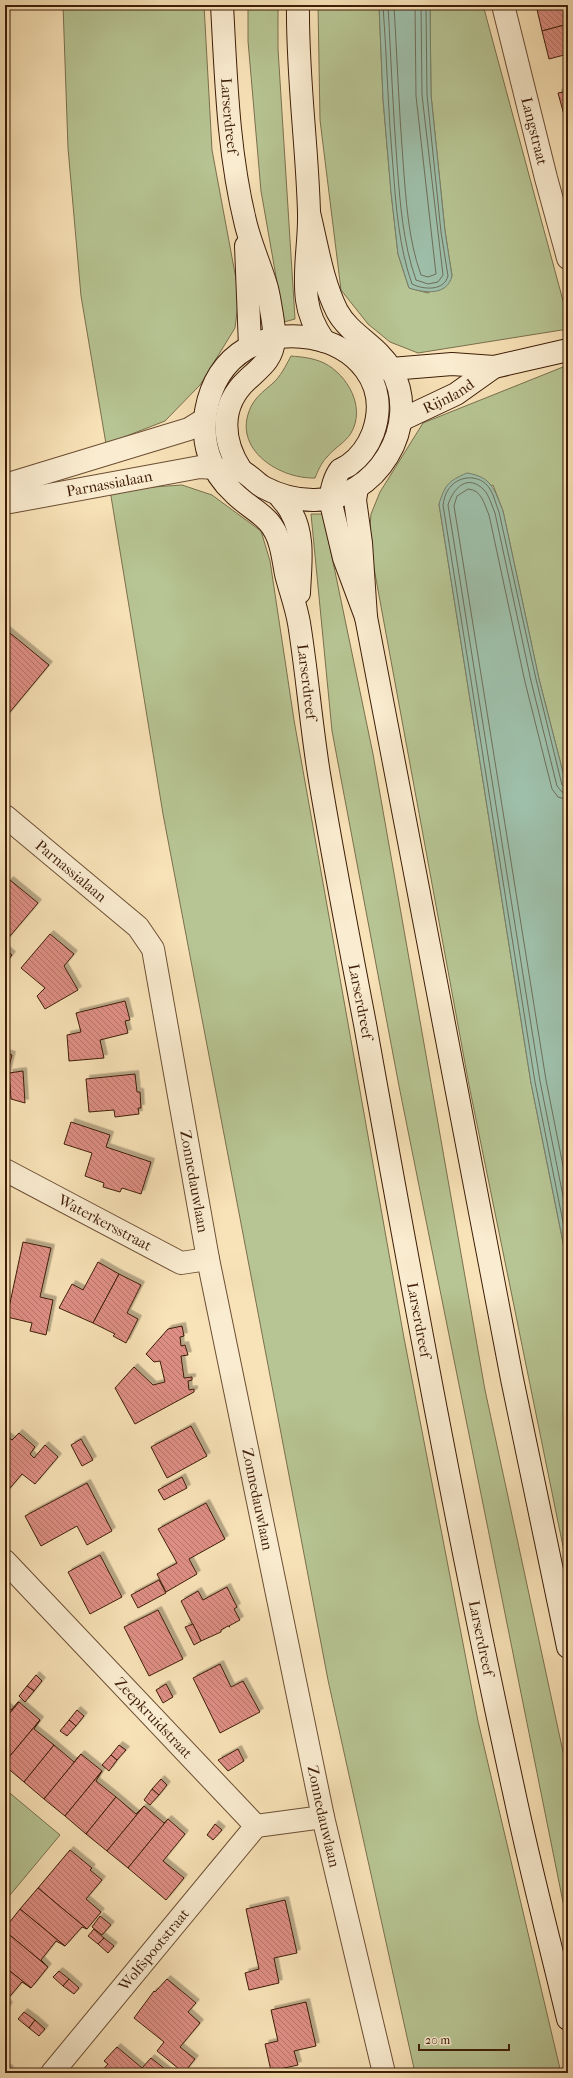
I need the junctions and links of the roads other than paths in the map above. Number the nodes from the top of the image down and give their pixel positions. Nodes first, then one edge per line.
1 (222, 5) edge
2 (298, 5) edge
3 (503, 5) edge
4 (309, 213) junction
5 (246, 225) junction
6 (568, 258) edge
7 (275, 337) junction
8 (324, 341) junction
9 (250, 346) junction
10 (568, 350) edge
11 (363, 367) junction
12 (494, 367) junction
13 (391, 369) junction
14 (205, 419) junction
15 (401, 420) junction
16 (214, 468) junction
17 (241, 470) junction
18 (5, 485) edge
19 (356, 488) junction
20 (278, 494) junction
21 (330, 499) junction
22 (5, 503) edge
23 (366, 617) junction
24 (298, 618) junction
25 (5, 816) edge
26 (138, 927) joint
27 (5, 1170) edge
28 (208, 1259) junction
29 (5, 1561) edge
30 (568, 1647) edge
31 (323, 1817) junction
32 (256, 1826) junction
33 (568, 2019) edge
34 (52, 2073) edge
35 (384, 2073) edge

1 - 5 main road, Larserdreef
2 - 4 main road
3 - 6 main road, Langstraat
4 - 8 main road
4 - 13 main road
5 - 7 main road, Larserdreef
5 - 9 main road, Larserdreef
7 - 8 main road, Larserdreef
7 - 9 main road, Larserdreef
7 - 17 main road
8 - 11 main road, Larserdreef
9 - 14 main road, Larserdreef
10 - 12 main road, Rijnland
11 - 13 main road, Rijnland
11 - 21 main road
12 - 13 main road, Rijnland
12 - 15 main road, Rijnland
13 - 15 main road
14 - 16 main road, Larserdreef
14 - 18 main road, Parnassialaan
15 - 19 main road
16 - 17 main road, Parnassialaan
16 - 22 main road, Parnassialaan
16 - 24 main road, Larserdreef
17 - 20 main road
19 - 21 main road
19 - 23 main road
20 - 21 main road
20 - 24 main road, Larserdreef
21 - 23 main road
23 - 30 main road
24 - 33 main road, Larserdreef
25 - 26 main road, Parnassialaan
26 - 28 main road, Zonnedauwlaan
27 - 28 main road, Waterkersstraat
28 - 31 main road, Zonnedauwlaan
29 - 32 main road, Zeepkruidstraat
31 - 32 main road
31 - 35 main road, Zonnedauwlaan
32 - 34 main road, Wolfspootstraat

